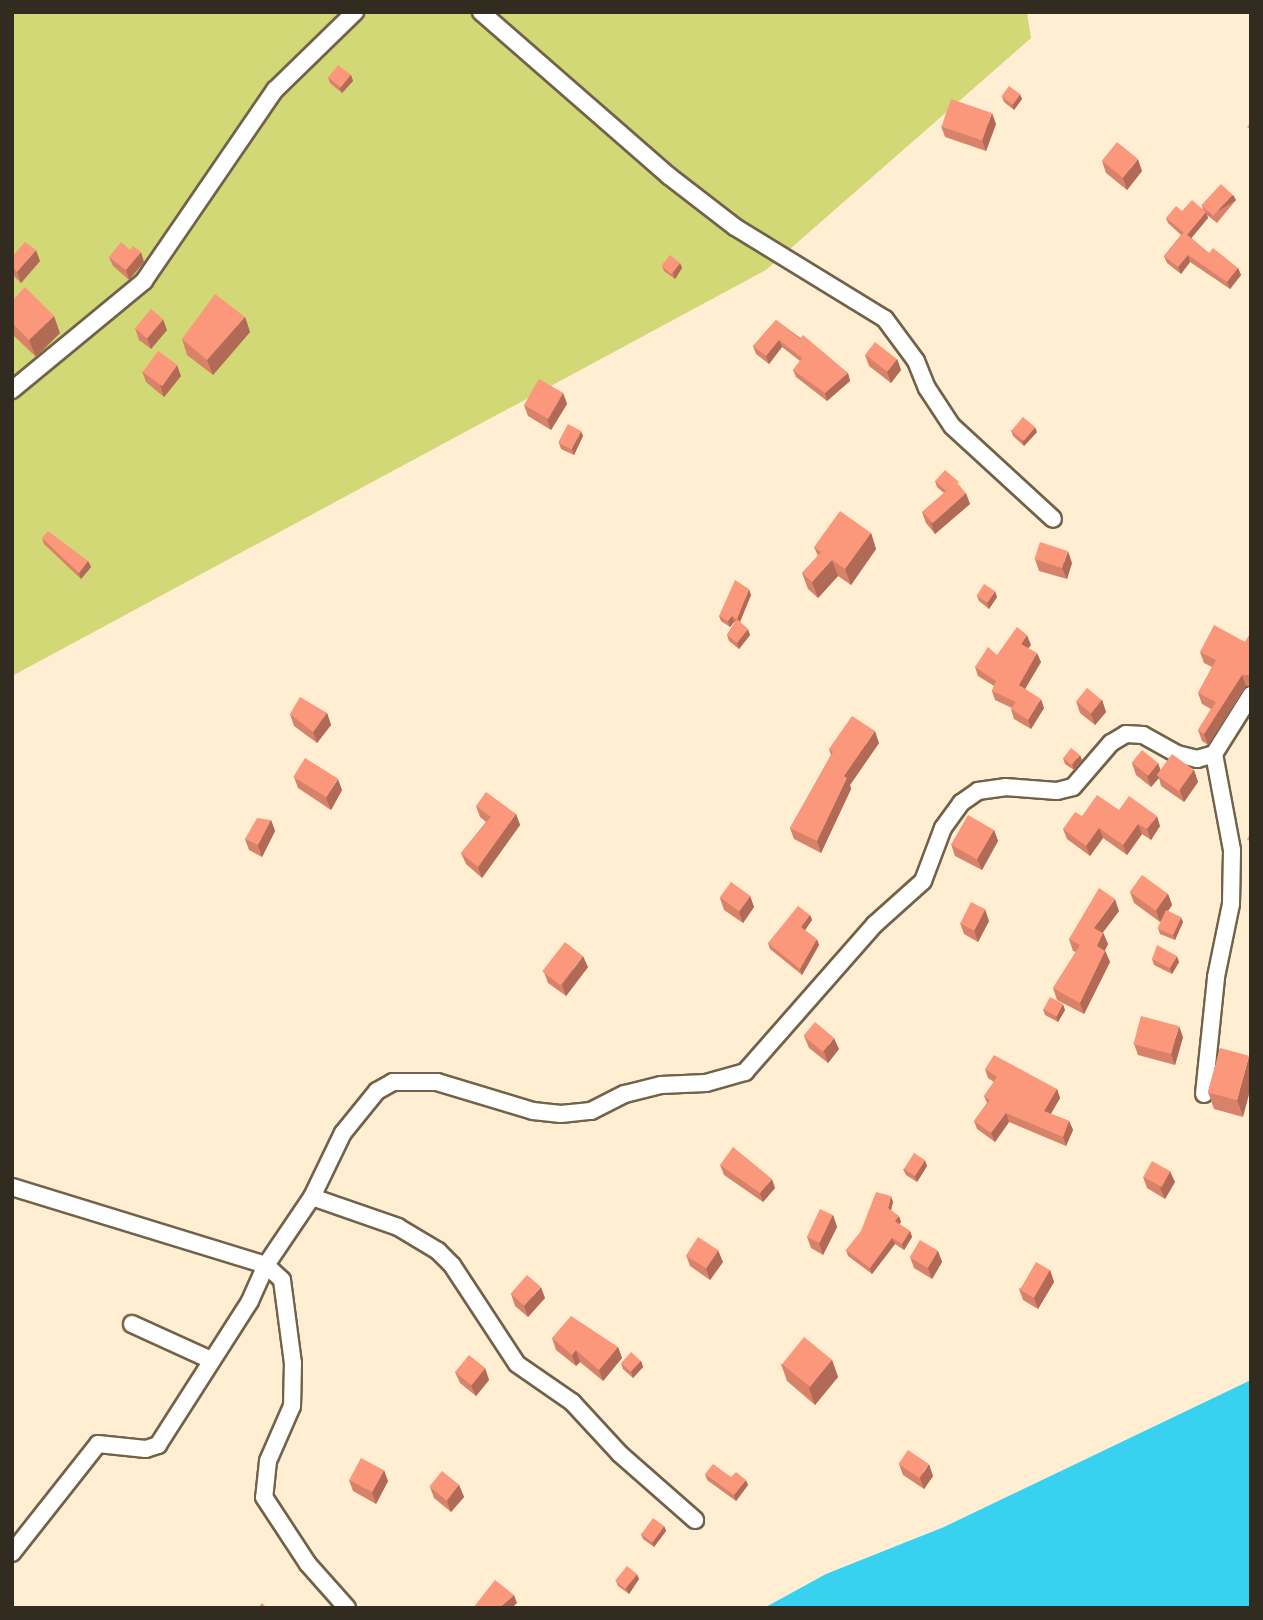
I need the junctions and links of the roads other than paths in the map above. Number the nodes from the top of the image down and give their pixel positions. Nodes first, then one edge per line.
1 (355, 12) edge
2 (481, 12) edge
3 (12, 390) edge
4 (1053, 519) dead end
5 (1251, 695) edge
6 (1243, 726) edge
7 (1214, 754) junction
8 (1204, 1094) dead end
9 (12, 1187) edge
10 (312, 1197) junction
11 (266, 1265) junction
12 (132, 1324) dead end
13 (211, 1360) junction
14 (695, 1520) dead end
15 (12, 1553) edge
16 (347, 1608) edge

1 - 3 street
2 - 4 street
5 - 6 street
6 - 7 street
7 - 8 street
7 - 10 street
9 - 11 street
10 - 11 street
10 - 14 street
11 - 13 street
11 - 16 street
12 - 13 street
13 - 15 street

